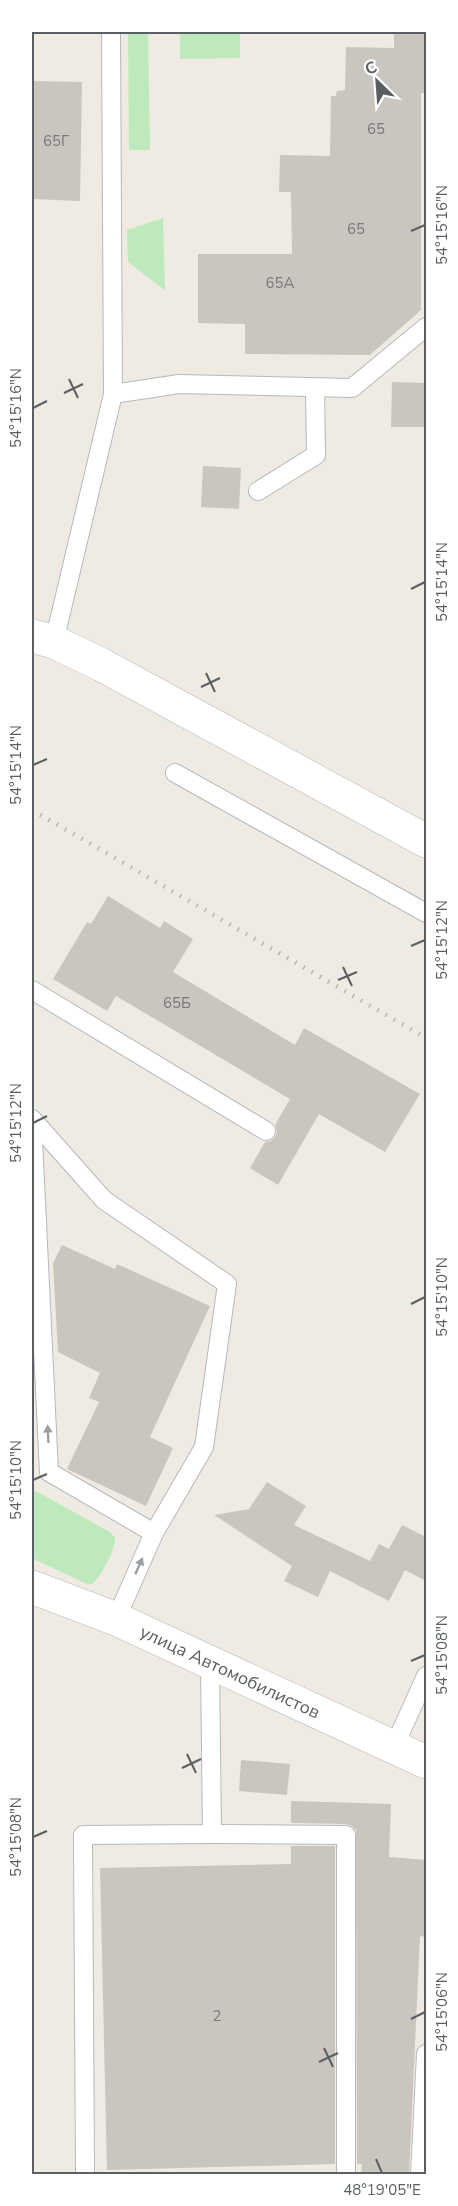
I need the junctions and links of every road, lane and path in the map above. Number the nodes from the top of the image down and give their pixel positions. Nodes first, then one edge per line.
1 (111, 32) edge
2 (426, 327) edge
3 (315, 388) junction
4 (113, 394) junction
5 (258, 491) dead end
6 (43, 639) edge
7 (175, 773) dead end
8 (426, 841) edge
9 (426, 913) edge
10 (32, 990) edge
11 (32, 1119) edge
12 (266, 1131) dead end
13 (154, 1533) junction
14 (32, 1587) edge
15 (116, 1619) junction
16 (210, 1662) junction
17 (426, 1676) edge
18 (421, 1701) edge
19 (394, 1747) junction
20 (426, 1762) edge
21 (212, 1834) junction
22 (426, 2054) edge
23 (85, 2175) edge
24 (346, 2175) edge
25 (420, 2175) edge

1 - 4 lane
2 - 3 lane
3 - 4 lane
3 - 5 lane
4 - 6 lane
6 - 8 street
7 - 9 lane
10 - 12 lane
13 -> 11 lane
11 - 13 lane
15 -> 13 lane
14 - 15 street, улица Автомобилистов
15 - 16 street, улица Автомобилистов
16 - 19 street, улица Автомобилистов
16 - 21 lane
17 - 18 lane
18 - 19 lane
19 - 20 street, улица Автомобилистов
21 - 23 lane
21 - 24 lane
22 - 25 lane

